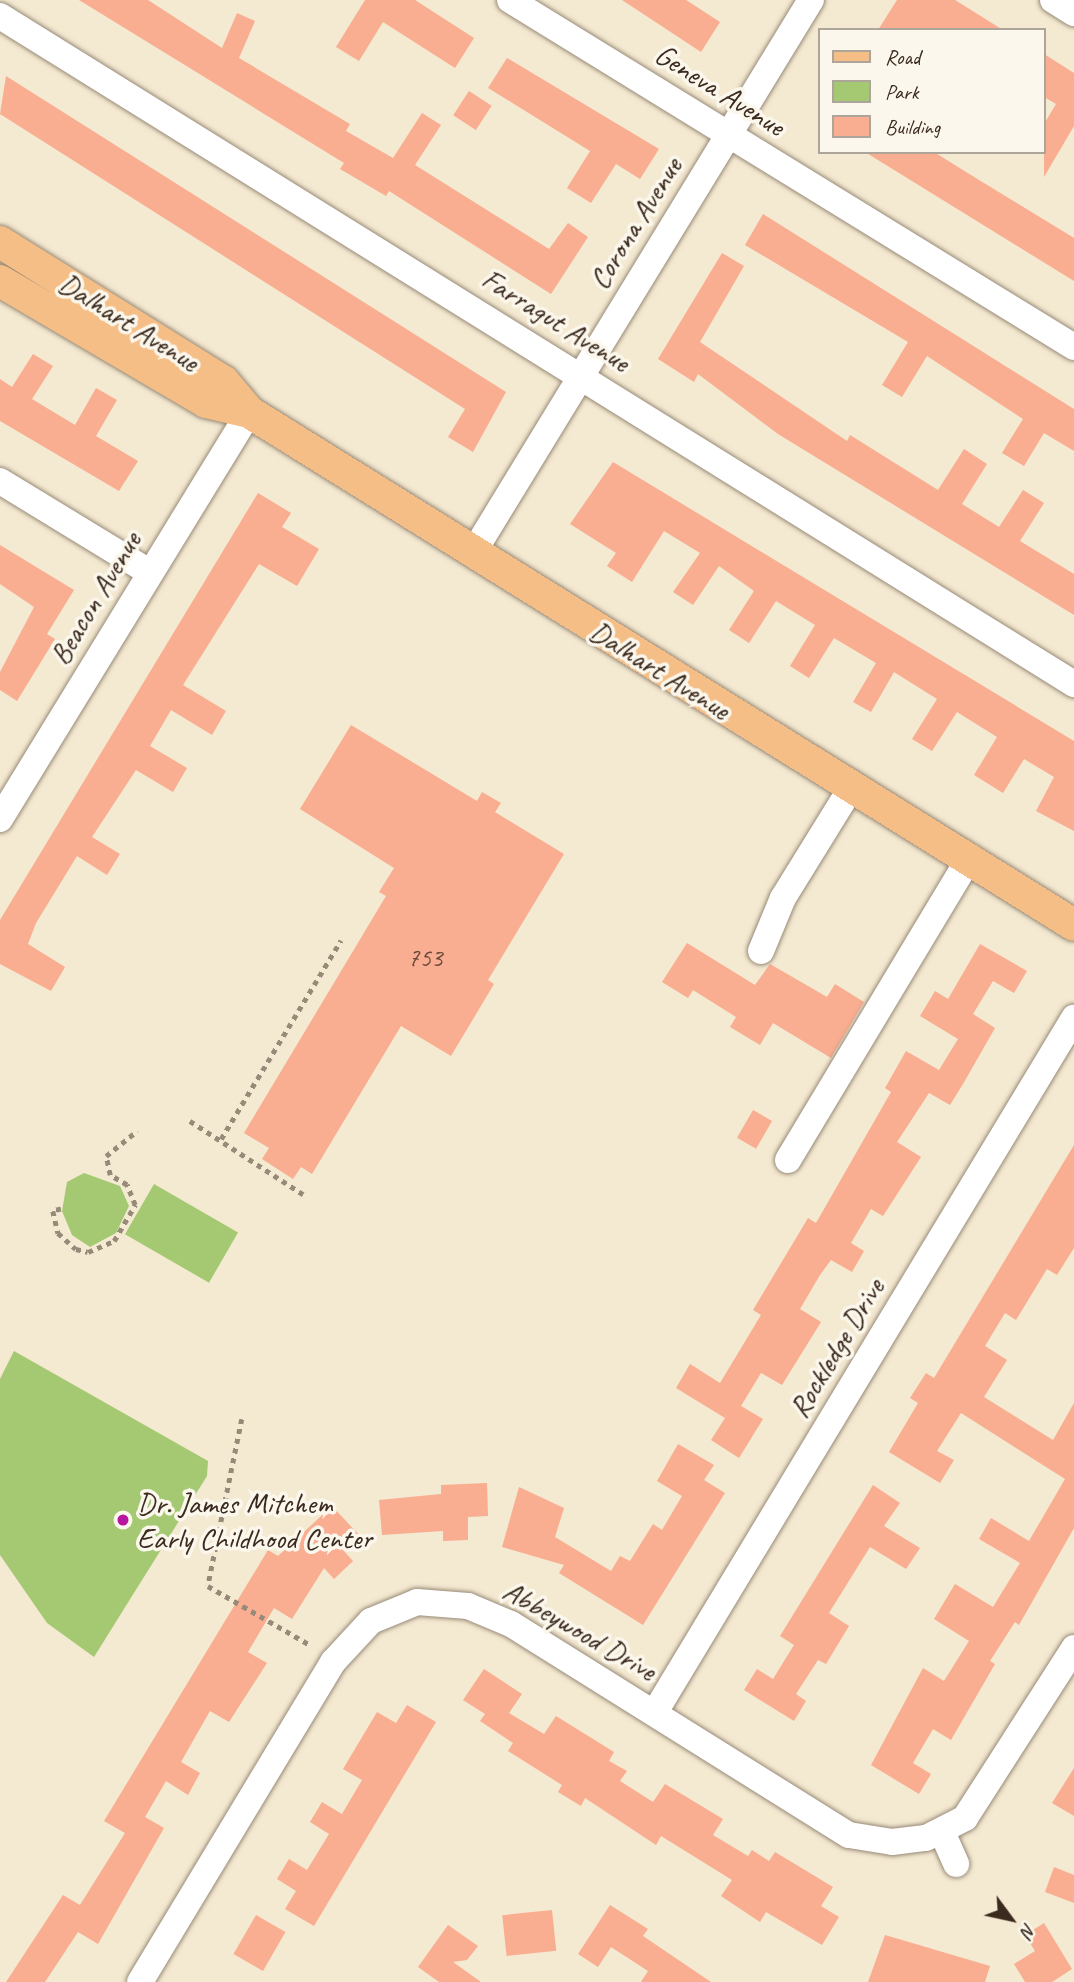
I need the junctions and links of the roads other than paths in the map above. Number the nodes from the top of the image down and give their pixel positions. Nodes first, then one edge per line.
1 (510, 0) edge
2 (811, 0) edge
3 (1053, 0) edge
4 (1074, 13) edge
5 (0, 16) edge
6 (729, 134) junction
7 (0, 242) edge
8 (0, 281) edge
9 (1074, 347) edge
10 (581, 374) junction
11 (249, 412) junction
12 (0, 481) edge
13 (473, 552) junction
14 (149, 572) junction
15 (1074, 684) edge
16 (851, 789) junction
17 (1, 816) edge
18 (968, 860) junction
19 (1074, 925) edge
20 (761, 951) dead end
21 (1074, 1018) edge
22 (788, 1160) dead end
23 (1074, 1648) edge
24 (655, 1712) junction
25 (942, 1832) junction
26 (956, 1864) dead end
27 (140, 1982) edge

1 - 6 street, Geneva Avenue
2 - 6 street, Corona Avenue
3 - 4 street
5 - 10 street, Farragut Avenue
6 - 9 street, Geneva Avenue
6 - 10 street, Corona Avenue
7 - 11 main road, Dalhart Avenue
8 - 11 main road, Dalhart Avenue
10 - 13 street, Corona Avenue
10 - 15 street, Farragut Avenue
11 - 13 main road, Dalhart Avenue
11 - 14 street, Beacon Avenue
12 - 14 street
13 - 16 main road, Dalhart Avenue
14 - 17 street, Beacon Avenue
16 - 18 main road, Dalhart Avenue
16 - 20 street
18 - 19 main road, Dalhart Avenue
18 - 22 street
21 - 24 street, Rockledge Drive
23 - 25 street, Abbeywood Drive
24 - 25 street, Abbeywood Drive
24 - 27 street, Abbeywood Drive
25 - 26 street

